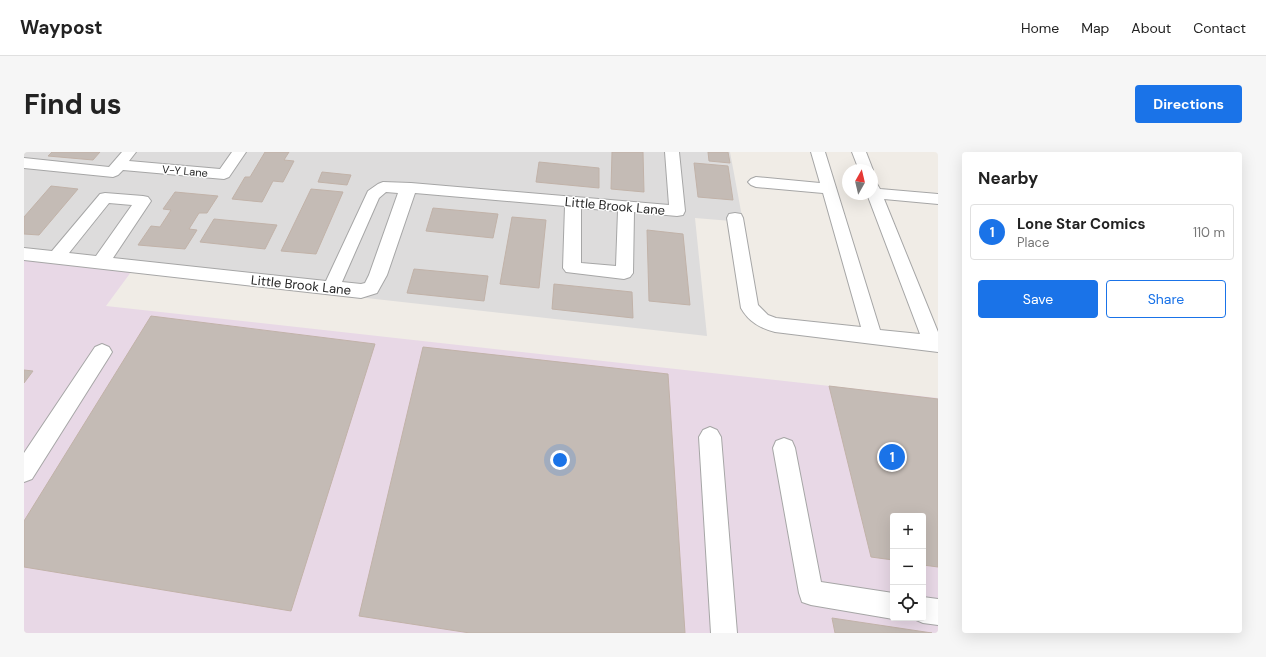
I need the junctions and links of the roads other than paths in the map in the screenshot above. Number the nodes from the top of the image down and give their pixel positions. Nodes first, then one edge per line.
1 (129, 152) edge
2 (239, 152) edge
3 (672, 152) edge
4 (818, 152) edge
5 (859, 152) edge
6 (24, 163) edge
7 (864, 164) edge
8 (119, 165) junction
9 (756, 182) dead end
10 (410, 189) junction
11 (830, 189) junction
12 (878, 191) edge
13 (938, 199) edge
14 (877, 200) edge
15 (573, 202) junction
16 (626, 207) junction
17 (735, 218) dead end
18 (24, 254) edge
19 (56, 258) junction
20 (100, 263) junction
21 (331, 288) junction
22 (873, 336) junction
23 (935, 343) edge
24 (102, 352) dead end
25 (710, 437) dead end
26 (33, 444) edge
27 (784, 448) dead end
28 (24, 472) edge
29 (890, 606) edge
30 (926, 610) edge
31 (938, 612) edge
32 (724, 633) edge

1 - 8 lane
2 - 8 lane, V-Y Lane
3 - 16 lane, Little Brook Lane
4 - 11 lane
5 - 7 lane
6 - 8 lane, V-Y Lane
9 - 11 lane
10 - 15 lane, Little Brook Lane
10 - 21 lane
10 - 21 lane, Little Brook Lane
11 - 22 lane
12 - 13 lane
14 - 23 lane
15 - 16 lane, Little Brook Lane
15 - 16 lane
17 - 22 lane
18 - 19 lane, Little Brook Lane
19 - 20 lane, Little Brook Lane
19 - 20 lane
20 - 21 lane, Little Brook Lane
22 - 23 lane
24 - 26 lane
25 - 32 lane
26 - 28 lane
27 - 29 lane
30 - 31 lane

